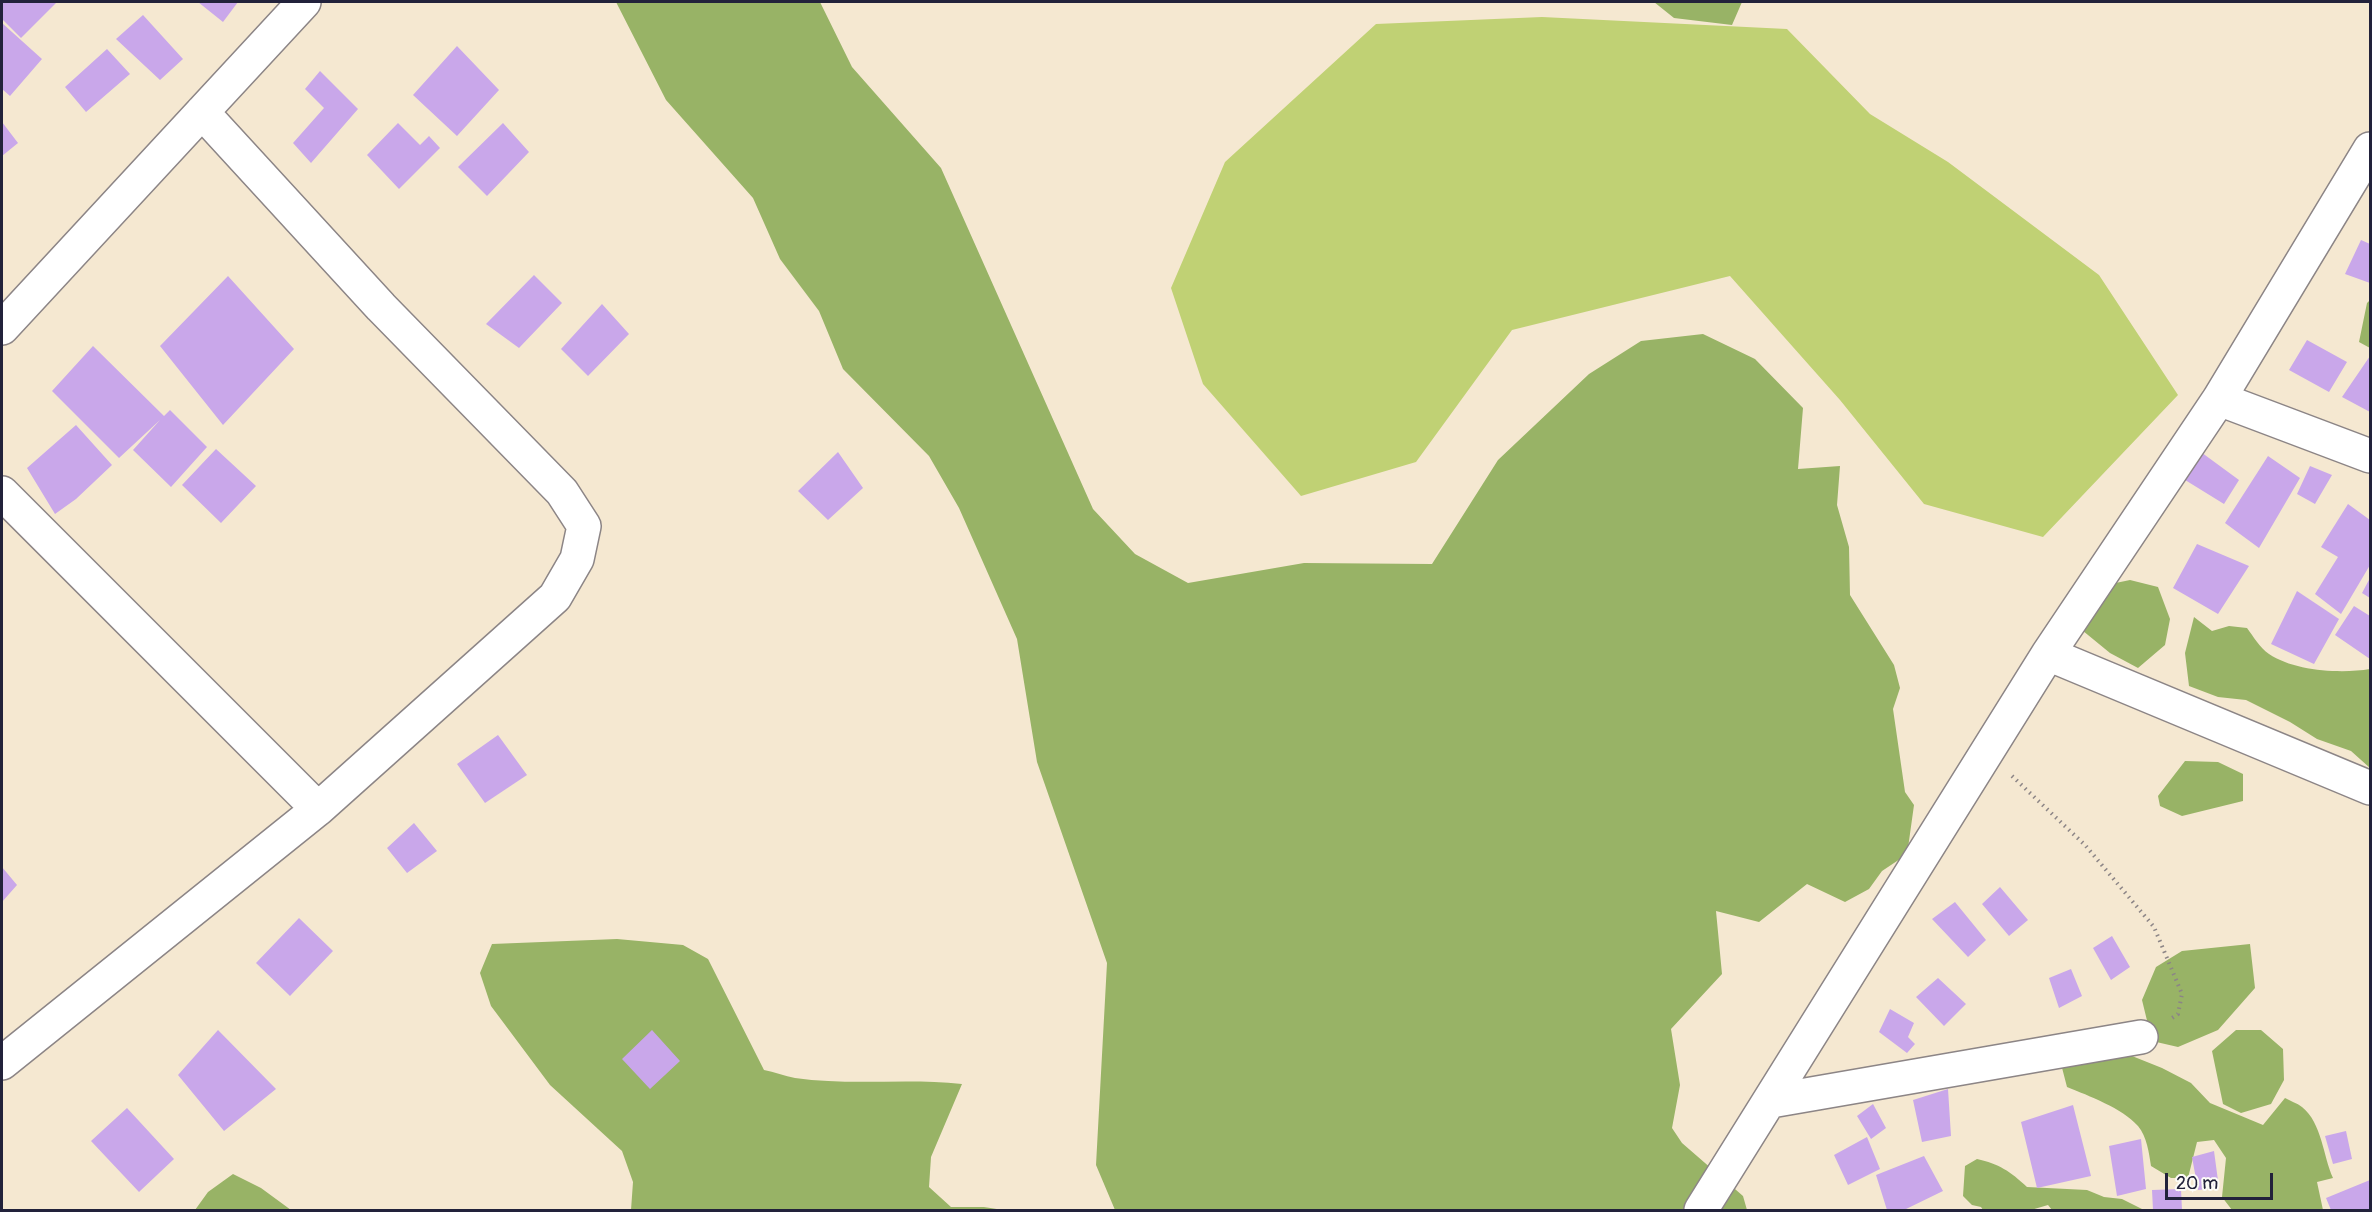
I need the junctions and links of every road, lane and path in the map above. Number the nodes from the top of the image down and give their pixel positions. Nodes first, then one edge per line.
1 (304, 2) edge
2 (202, 112) junction
3 (2370, 149) edge
4 (2, 328) edge
5 (2219, 399) junction
6 (2370, 456) edge
7 (2, 493) edge
8 (2048, 654) junction
9 (1988, 753) junction
10 (2370, 788) edge
11 (318, 809) junction
12 (2141, 1037) joint
13 (2, 1063) edge
14 (1771, 1101) junction
15 (1701, 1210) edge

1 - 2 street
2 - 4 street
2 - 11 street
3 - 5 street
5 - 6 street
5 - 8 street
7 - 11 street
8 - 9 street
8 - 10 street
9 - 12 path
9 - 14 street
11 - 13 street
12 - 14 street
14 - 15 street

